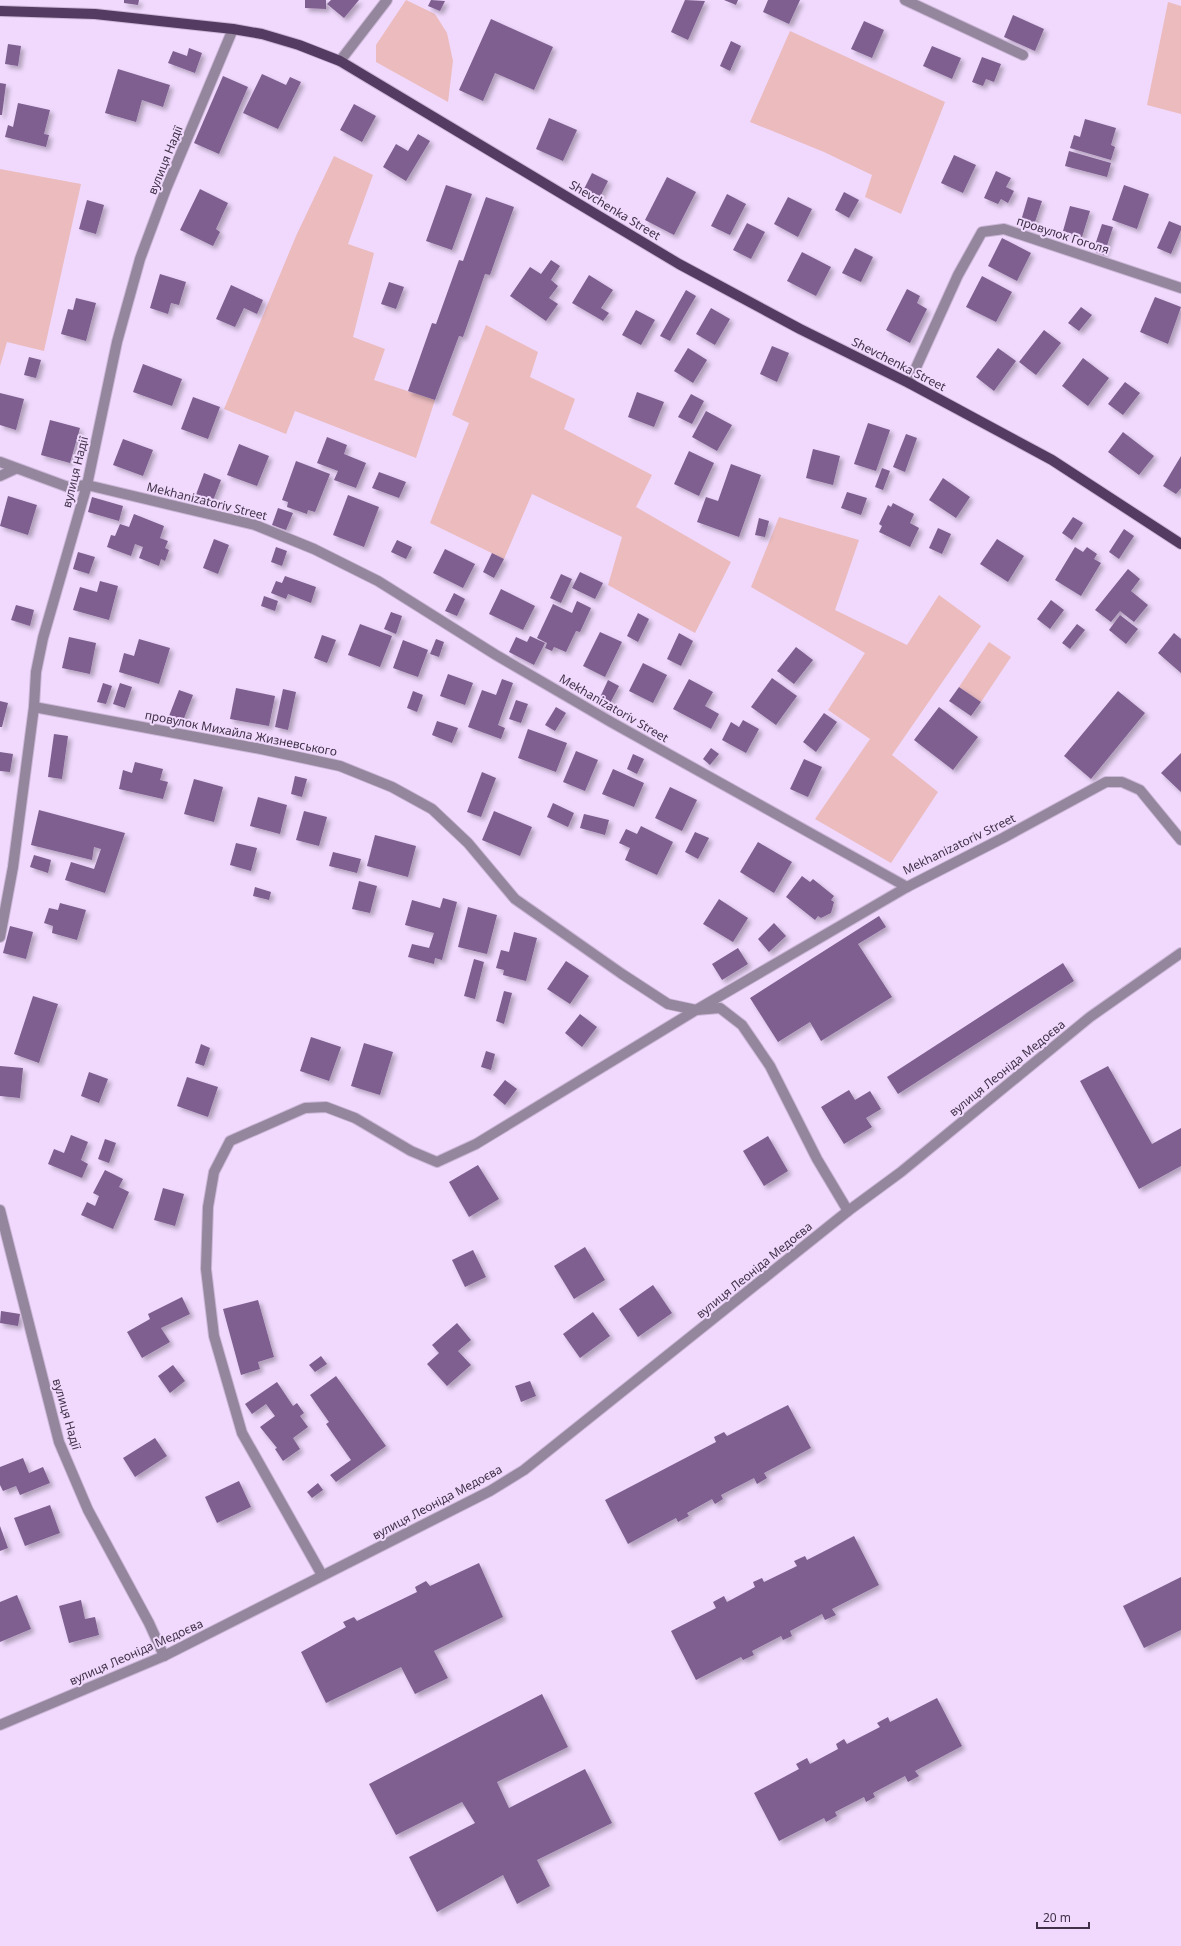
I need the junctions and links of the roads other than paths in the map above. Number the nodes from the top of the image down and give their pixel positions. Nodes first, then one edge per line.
1 (387, 0) edge
2 (905, 0) edge
3 (0, 11) edge
4 (233, 29) junction
5 (1023, 55) dead end
6 (340, 61) junction
7 (1181, 288) edge
8 (909, 383) junction
9 (0, 462) edge
10 (15, 469) junction
11 (0, 476) edge
12 (87, 485) junction
13 (1181, 544) edge
14 (34, 707) junction
15 (1181, 840) edge
16 (907, 887) junction
17 (0, 937) edge
18 (1181, 953) edge
19 (696, 1010) junction
20 (0, 1210) edge
21 (848, 1211) junction
22 (322, 1575) junction
23 (164, 1656) junction
24 (0, 1725) edge

1 - 6 street
2 - 5 street
3 - 4 main road, Shevchenka Street
4 - 6 main road, Shevchenka Street
4 - 12 street, вулиця Надії
6 - 8 main road, Shevchenka Street
7 - 8 street, провулок Гоголя
8 - 13 main road, Shevchenka Street
9 - 10 street, Mekhanizatoriv Street
10 - 11 street
10 - 12 street, Mekhanizatoriv Street
12 - 14 street, вулиця Надії
12 - 16 street, Mekhanizatoriv Street
14 - 17 street, вулиця Надії
14 - 19 street, провулок Михайла Жизневського
15 - 16 street, Mekhanizatoriv Street
16 - 19 street
18 - 21 street, вулиця Леоніда Медоєва
19 - 21 street, провулок Михайла Жизневського
19 - 22 street
20 - 23 street, вулиця Надії
21 - 22 street, вулиця Леоніда Медоєва
22 - 23 street, вулиця Леоніда Медоєва
23 - 24 street, вулиця Леоніда Медоєва

